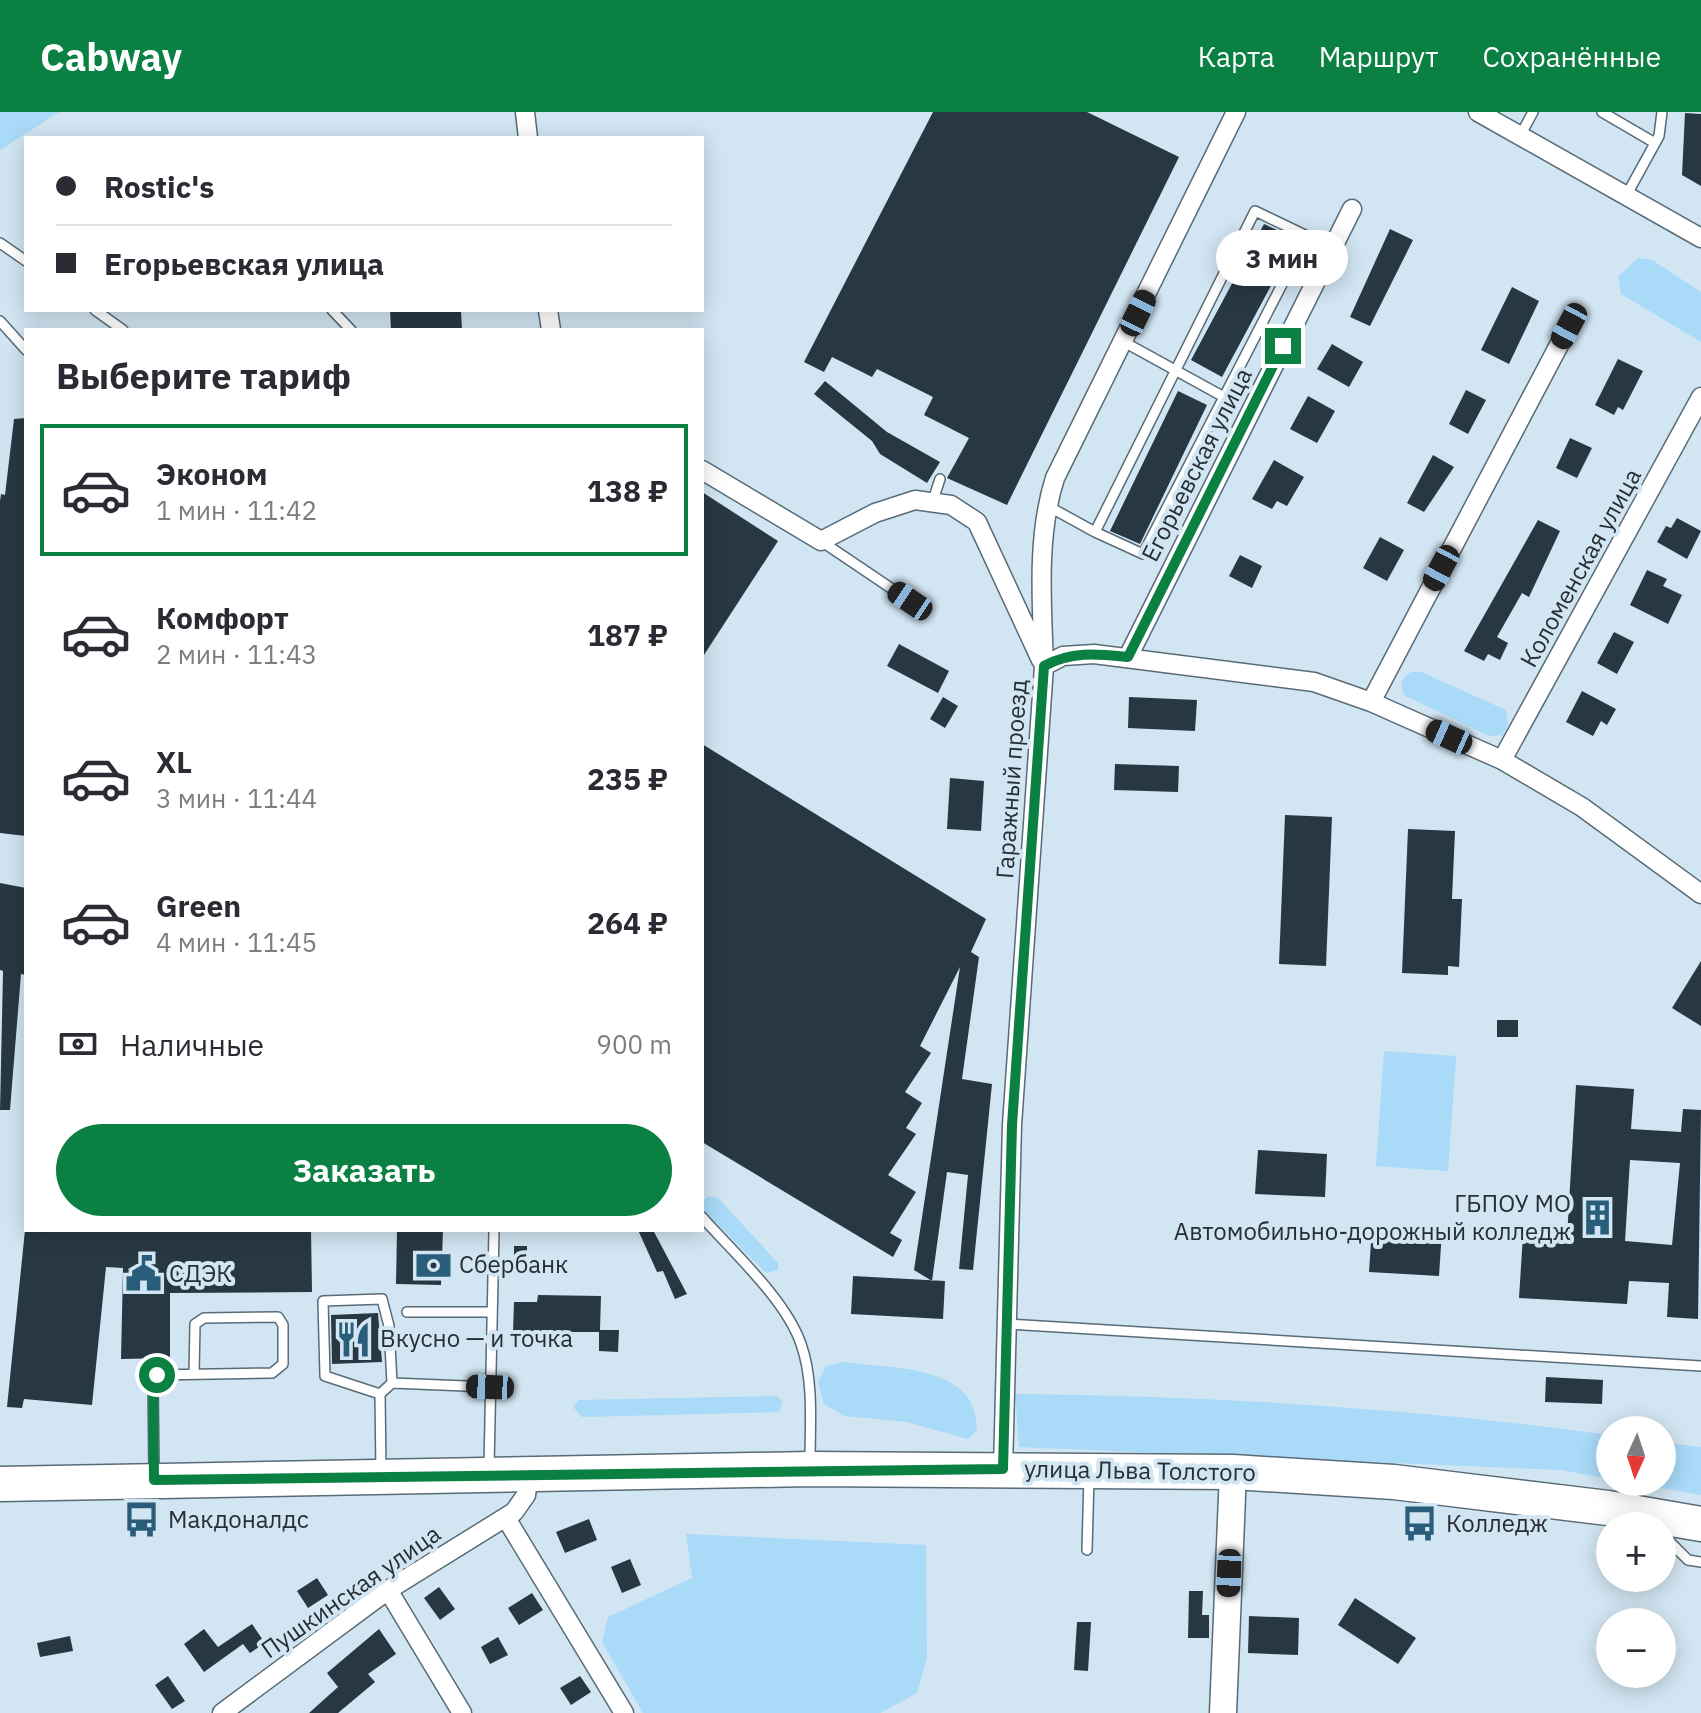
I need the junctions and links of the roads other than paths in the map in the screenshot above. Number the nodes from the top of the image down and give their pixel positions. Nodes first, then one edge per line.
1 (525, 112) edge
2 (1236, 112) edge
3 (1478, 112) edge
4 (1533, 112) edge
5 (1602, 112) edge
6 (1662, 112) edge
7 (528, 136) edge
8 (1520, 136) junction
9 (1655, 143) junction
10 (1626, 196) junction
11 (1352, 209) dead end
12 (1701, 238) edge
13 (0, 243) edge
14 (24, 260) edge
15 (98, 312) edge
16 (334, 312) edge
17 (0, 321) edge
18 (1569, 326) dead end
19 (120, 328) edge
20 (349, 328) edge
21 (1124, 342) junction
22 (24, 348) edge
23 (1175, 369) junction
24 (1224, 397) junction
25 (1701, 397) edge
26 (704, 471) edge
27 (940, 479) dead end
28 (933, 500) junction
29 (1046, 505) junction
30 (1095, 532) junction
31 (821, 541) junction
32 (910, 601) dead end
33 (1128, 657) junction
34 (1044, 666) junction
35 (1371, 702) junction
36 (1502, 760) junction
37 (1701, 894) edge
38 (704, 1219) edge
39 (494, 1232) edge
40 (407, 1312) dead end
41 (492, 1312) junction
42 (1004, 1324) junction
43 (1701, 1366) edge
44 (194, 1374) junction
45 (392, 1383) junction
46 (490, 1387) junction
47 (380, 1394) junction
48 (810, 1469) junction
49 (1003, 1469) junction
50 (1089, 1471) junction
51 (1233, 1472) junction
52 (529, 1473) junction
53 (489, 1475) junction
54 (381, 1477) junction
55 (154, 1480) junction
56 (0, 1484) edge
57 (1596, 1516) edge
58 (506, 1518) junction
59 (1701, 1524) edge
60 (1676, 1525) edge
61 (1676, 1548) edge
62 (1087, 1550) dead end
63 (1701, 1562) edge
64 (388, 1590) junction
65 (222, 1713) edge
66 (462, 1713) edge
67 (624, 1713) edge
68 (1223, 1713) edge

1 - 7 street
2 - 21 street
3 - 8 street
4 - 8 lane
5 - 9 lane
6 - 9 lane
8 - 10 street
9 - 10 lane
10 - 12 street
11 - 33 street, Егорьевская улица
13 - 14 lane
15 - 19 lane
16 - 20 lane
17 - 22 lane
18 - 35 street
21 - 23 lane
21 - 29 street
23 - 24 lane
23 - 24 lane
23 - 30 lane
24 - 30 lane
25 - 36 street, Коломенская улица
26 - 31 street
27 - 28 lane
28 - 31 street
28 - 34 street
29 - 30 lane
29 - 34 street
31 - 32 lane
33 - 34 street, Гаражный проезд
33 - 35 street, Гаражный проезд
34 - 42 street, Гаражный проезд
35 - 36 street, Гаражный проезд
36 - 37 street, Гаражный проезд
38 - 48 lane
39 - 41 lane
40 - 41 lane
41 - 46 lane
42 - 43 lane
42 - 49 street, Гаражный проезд
44 - 44 lane
44 - 55 lane
45 - 46 lane
45 - 47 lane
45 - 47 lane
46 - 53 lane
47 - 54 lane
48 - 49 highway, улица Льва Толстого
48 - 52 highway, улица Льва Толстого
49 - 50 highway, улица Льва Толстого
50 - 51 highway, улица Льва Толстого
50 - 62 lane
51 - 57 highway, улица Льва Толстого
51 - 68 street
52 - 53 highway, улица Льва Толстого
52 - 58 street, Пушкинская улица
53 - 54 highway, улица Льва Толстого
54 - 55 highway, улица Льва Толстого
55 - 56 highway, улица Льва Толстого
58 - 64 street, Пушкинская улица
58 - 67 street
59 - 60 highway, улица Льва Толстого
61 - 63 lane
64 - 65 street, Пушкинская улица
64 - 66 street

